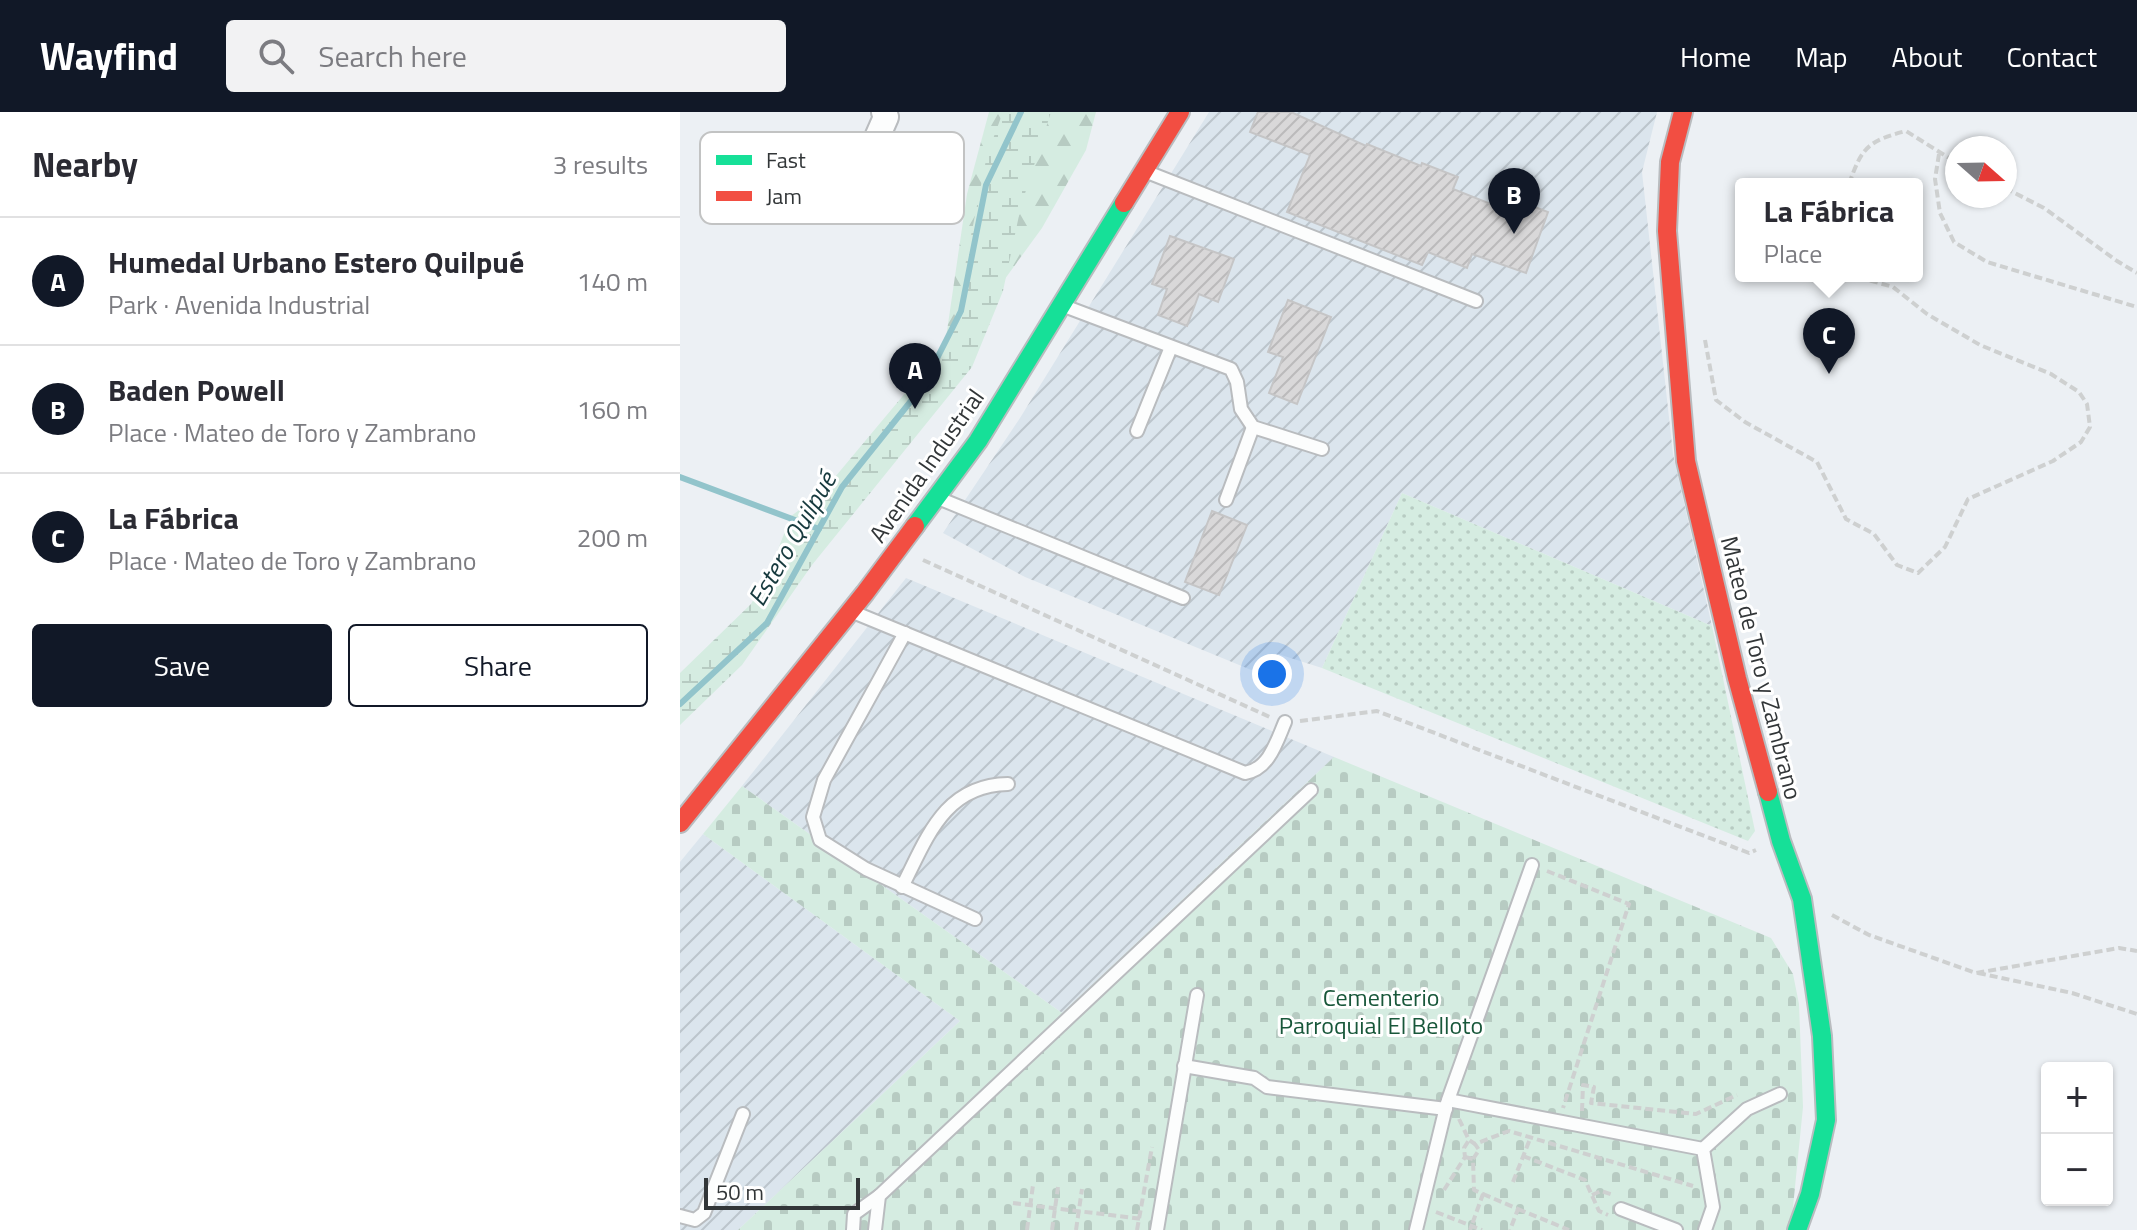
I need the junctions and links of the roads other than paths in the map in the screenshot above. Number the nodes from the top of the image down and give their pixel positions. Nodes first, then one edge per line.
1 (884, 112) edge
2 (1180, 112) edge
3 (1683, 112) edge
4 (879, 132) edge
5 (1144, 171) junction
6 (1476, 301) dead end
7 (1061, 305) junction
8 (1171, 347) junction
9 (1253, 427) junction
10 (1137, 431) dead end
11 (1322, 449) dead end
12 (937, 497) junction
13 (1226, 500) dead end
14 (1183, 598) dead end
15 (851, 611) junction
16 (905, 633) junction
17 (1285, 722) road end
18 (1008, 784) dead end
19 (1311, 790) dead end
20 (680, 823) edge
21 (1532, 865) road end
22 (902, 887) junction
23 (975, 919) dead end
24 (1197, 995) dead end
25 (1184, 1066) junction
26 (1780, 1094) dead end
27 (1447, 1105) junction
28 (743, 1114) dead end
29 (1703, 1149) junction
30 (879, 1196) junction
31 (1621, 1209) road end
32 (680, 1216) edge
33 (853, 1230) edge
34 (875, 1230) edge
35 (1157, 1230) edge
36 (1416, 1230) edge
37 (1676, 1230) edge
38 (1705, 1230) edge
39 (1797, 1230) edge

1 - 4 street
2 - 5 street, Avenida Industrial
3 - 39 street, Mateo de Toro y Zambrano
5 - 6 lane
5 - 7 street, Avenida Industrial
7 - 8 lane
7 - 12 street, Avenida Industrial
8 - 9 lane
8 - 10 lane
9 - 11 lane
9 - 13 lane
12 - 14 lane
12 - 15 street, Avenida Industrial
15 - 16 lane
15 - 20 street, Avenida Industrial
16 - 17 lane
16 - 22 lane
18 - 22 lane
19 - 30 lane
21 - 27 lane
22 - 23 lane
24 - 25 lane
25 - 27 lane
25 - 35 lane
26 - 29 lane
27 - 29 lane
27 - 36 lane
28 - 32 lane
29 - 38 lane
30 - 33 lane
30 - 34 lane
31 - 37 lane

